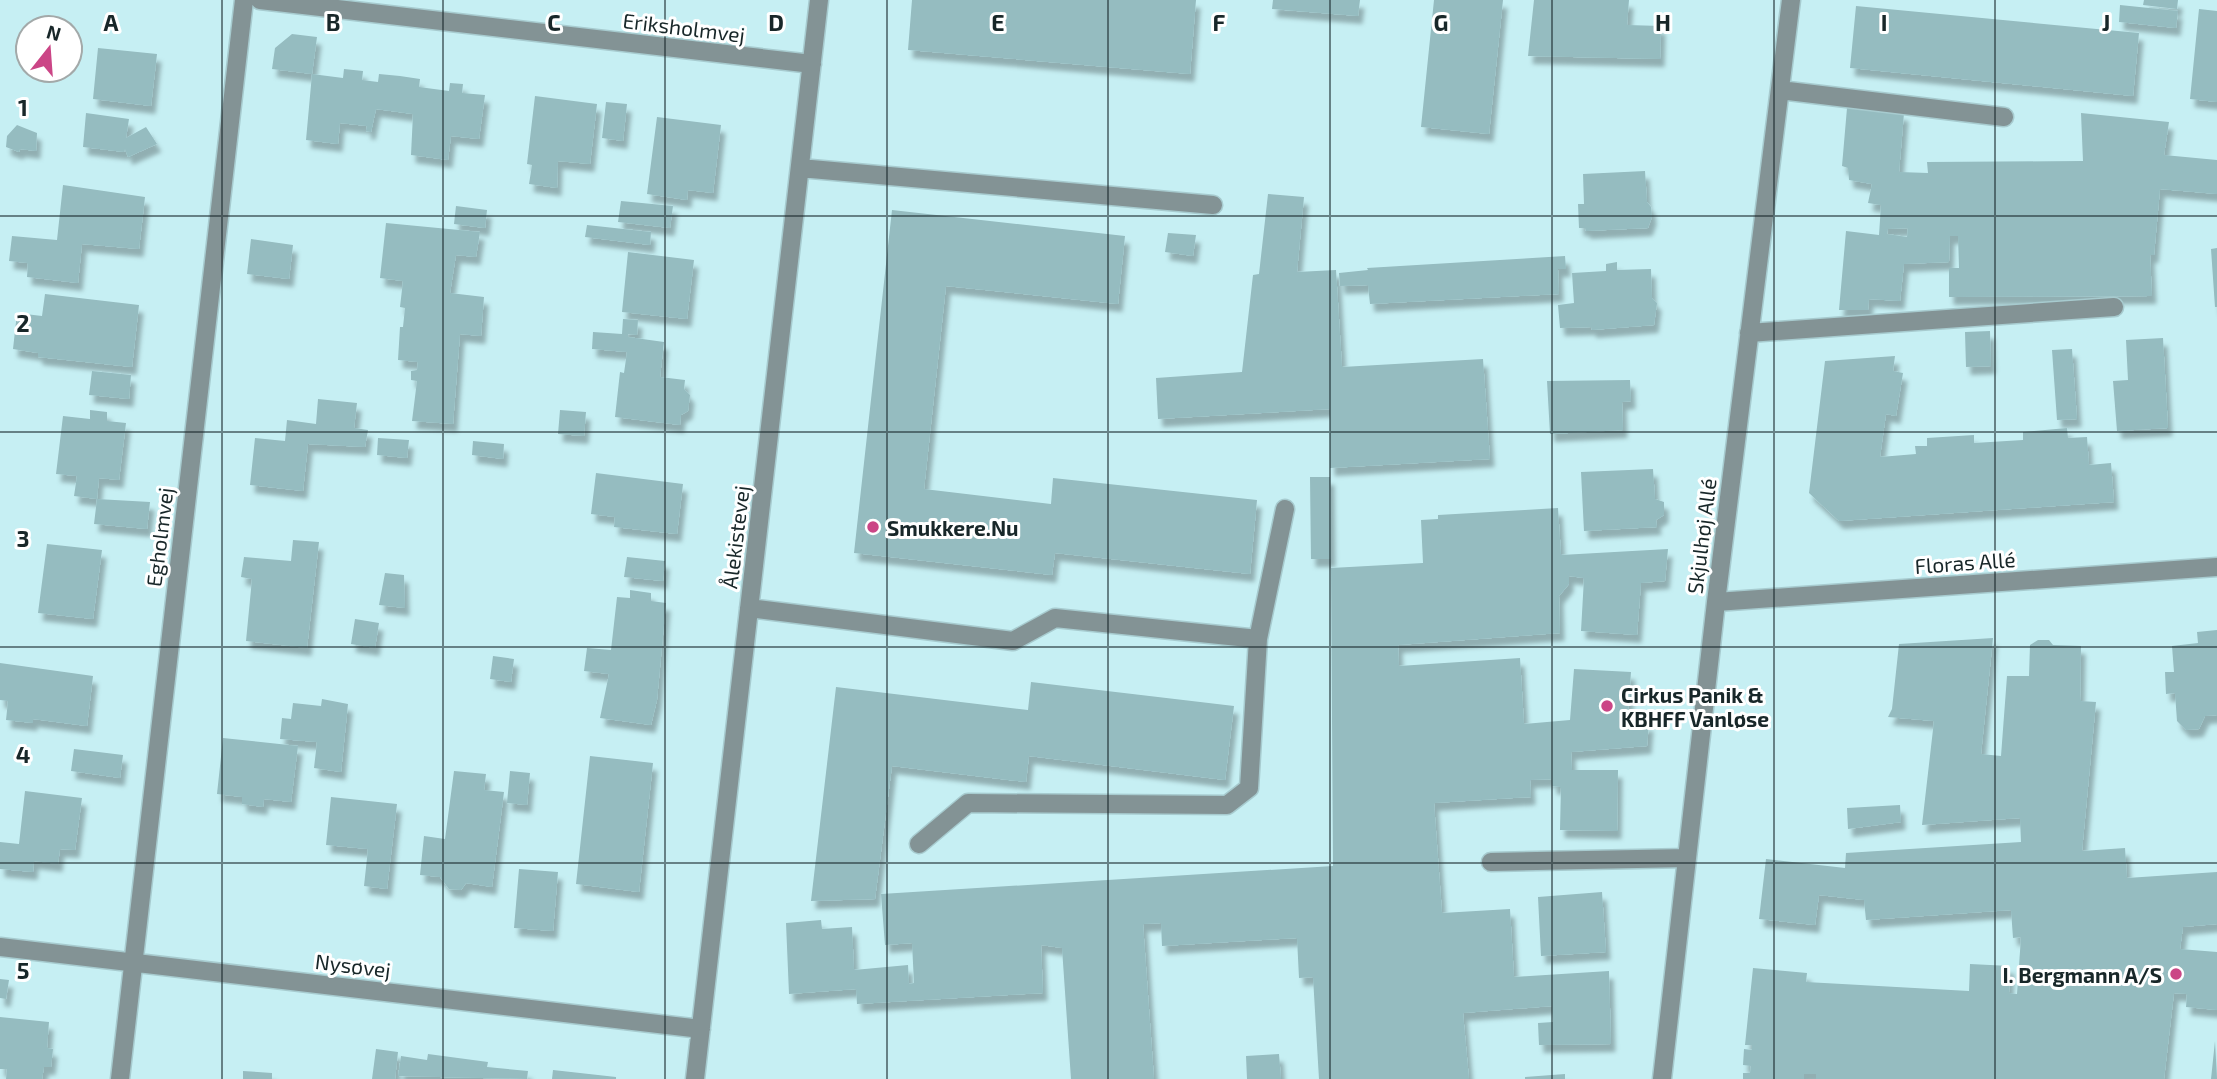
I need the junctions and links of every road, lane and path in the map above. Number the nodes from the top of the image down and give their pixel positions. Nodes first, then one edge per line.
1 (244, 0) edge
2 (260, 0) edge
3 (819, 0) edge
4 (1791, 0) edge
5 (812, 64) junction
6 (1780, 90) junction
7 (2004, 117) dead end
8 (800, 168) junction
9 (1213, 205) dead end
10 (2115, 307) dead end
11 (1749, 333) junction
12 (1285, 509) dead end
13 (2217, 567) edge
14 (1716, 601) junction
15 (749, 608) junction
16 (1258, 639) junction
17 (919, 844) dead end
18 (1687, 858) junction
19 (1491, 862) dead end
20 (0, 947) edge
21 (132, 962) junction
22 (701, 1029) junction
23 (120, 1079) edge
24 (695, 1079) edge
25 (1662, 1079) edge

1 - 21 street, Egholmvej
2 - 5 street, Eriksholmvej
3 - 5 street, Ålekistevej
4 - 6 street, Skjulhøj Allé
5 - 8 street, Ålekistevej
6 - 7 street
6 - 11 street, Skjulhøj Allé
8 - 9 street
8 - 15 street, Ålekistevej
10 - 11 street
11 - 14 street, Skjulhøj Allé
12 - 16 street
13 - 14 street, Floras Allé
14 - 18 street, Skjulhøj Allé
15 - 16 street
15 - 22 street, Ålekistevej
16 - 17 street
18 - 19 street
18 - 25 street, Skjulhøj Allé
20 - 21 street, Nysøvej
21 - 22 street, Nysøvej
21 - 23 street, Egholmvej
22 - 24 street, Ålekistevej

